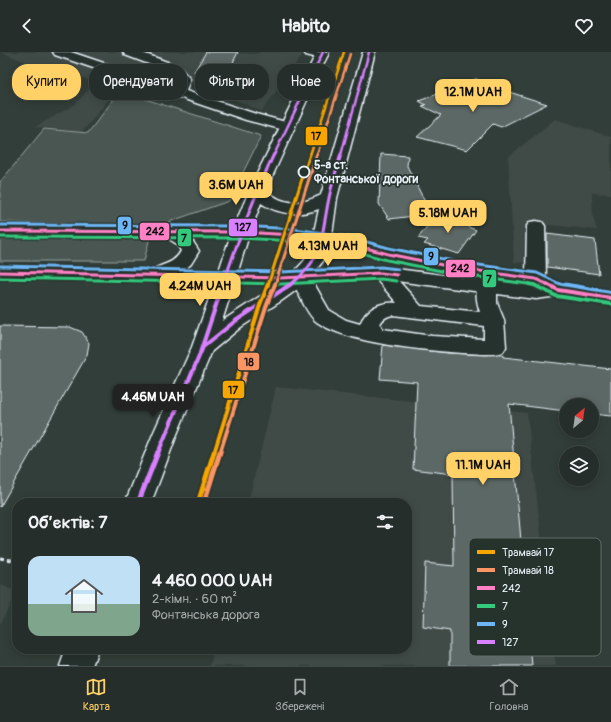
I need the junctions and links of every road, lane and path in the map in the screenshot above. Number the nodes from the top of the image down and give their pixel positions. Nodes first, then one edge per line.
1 (58, 52) edge
2 (129, 52) edge
3 (369, 52) edge
4 (318, 53) edge
5 (93, 64) edge
6 (161, 64) edge
7 (187, 96) edge
8 (288, 127) junction
9 (258, 191) junction
10 (328, 198) junction
11 (536, 226) dead end
12 (0, 231) edge
13 (171, 232) junction
14 (241, 232) junction
15 (322, 239) junction
16 (0, 272) edge
17 (381, 273) junction
18 (156, 275) junction
19 (226, 277) junction
20 (301, 277) junction
21 (536, 279) junction
22 (487, 286) junction
23 (558, 290) junction
24 (611, 298) edge
25 (414, 310) junction
26 (494, 320) junction
27 (375, 334) junction
28 (203, 347) junction
29 (140, 498) edge
30 (0, 558) edge
31 (12, 560) edge
32 (80, 654) edge
33 (76, 666) edge

1 - 5 main road
2 - 6 main road
3 - 10 main road
4 - 8 main road
7 - 8 main road
8 - 9 main road
9 - 10 main road
9 - 14 main road
10 - 15 main road
11 - 21 main road
12 - 13 main road
13 - 14 main road
13 - 18 main road
14 - 15 main road
14 - 19 main road
15 - 20 main road
15 - 21 main road
16 - 18 main road
17 - 20 main road
17 - 22 main road
17 - 25 main road
18 - 19 main road
19 - 20 main road
19 - 28 main road
20 - 27 main road
20 - 28 main road
21 - 23 main road
22 - 23 main road
22 - 26 main road
23 - 24 main road
25 - 26 main road
25 - 27 main road
26 - 27 main road
28 - 29 main road
30 - 31 path
32 - 33 main road

